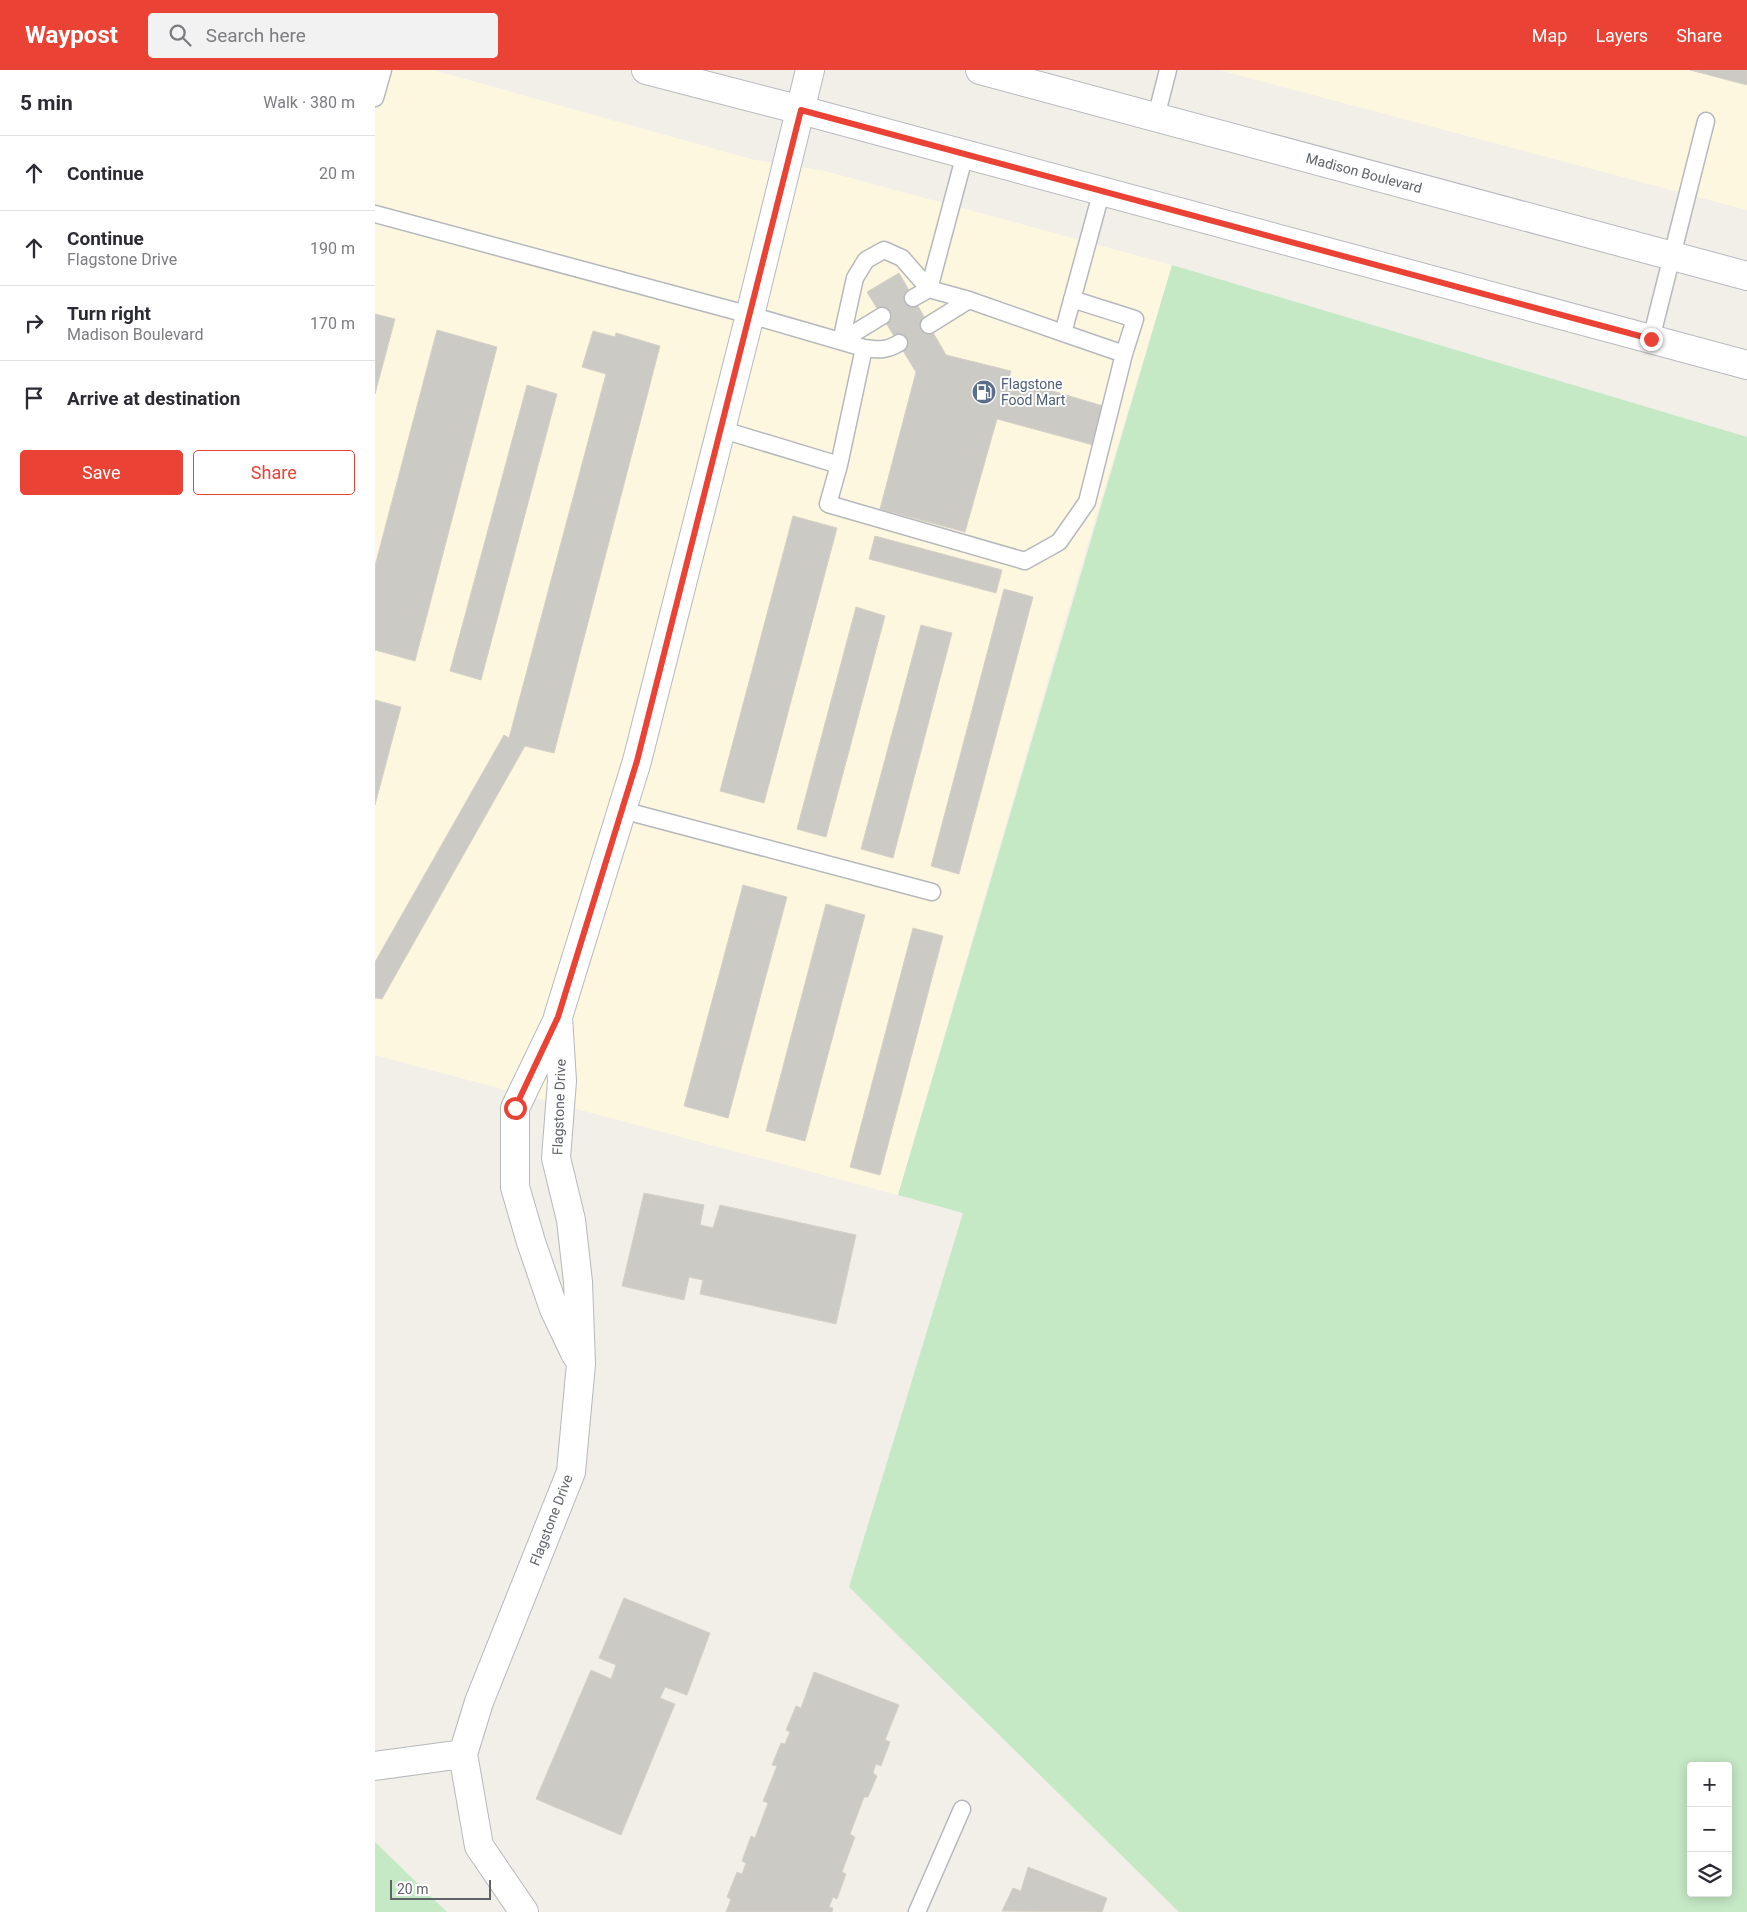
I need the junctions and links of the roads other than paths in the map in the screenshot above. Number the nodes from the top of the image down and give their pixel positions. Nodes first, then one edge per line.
1 (383, 70) edge
2 (646, 70) edge
3 (810, 70) edge
4 (981, 70) edge
5 (1168, 70) edge
6 (375, 98) edge
7 (801, 110) junction
8 (1155, 117) junction
9 (1706, 121) dead end
10 (965, 154) junction
11 (1102, 190) junction
12 (375, 214) edge
13 (1673, 256) junction
14 (1747, 276) edge
15 (929, 289) junction
16 (913, 298) dead end
17 (1072, 299) junction
18 (969, 300) junction
19 (750, 315) junction
20 (882, 316) dead end
21 (929, 325) dead end
22 (1063, 333) junction
23 (1651, 339) junction
24 (841, 341) junction
25 (899, 343) dead end
26 (864, 348) junction
27 (1125, 354) junction
28 (1747, 364) edge
29 (720, 429) junction
30 (839, 465) junction
31 (622, 810) junction
32 (932, 892) dead end
33 (558, 1017) junction
34 (581, 1364) junction
35 (463, 1754) junction
36 (375, 1766) edge
37 (962, 1809) dead end
38 (524, 1912) edge
39 (917, 1912) edge

1 - 6 lane
2 - 7 street
3 - 7 street, Flagstone Drive
4 - 8 street, Madison Boulevard
5 - 8 lane
7 - 10 street
7 - 19 street, Flagstone Drive
8 - 13 street, Madison Boulevard
9 - 13 lane
10 - 11 street
10 - 15 lane
11 - 17 lane
11 - 23 street
12 - 19 lane
13 - 14 street, Madison Boulevard
13 - 23 lane
15 - 16 lane
15 - 18 lane
15 - 24 lane
17 - 22 lane
17 - 27 lane
18 - 21 lane
18 - 22 lane
19 - 24 lane
19 - 29 street, Flagstone Drive
20 - 24 lane
22 - 27 lane
23 - 28 street
24 - 26 lane
25 - 26 lane
26 - 30 lane
27 - 30 lane
29 - 30 lane
29 - 31 street, Flagstone Drive
31 - 32 lane
31 - 33 street, Flagstone Drive
33 - 34 street, Flagstone Drive
33 - 34 street
34 - 35 street, Flagstone Drive
35 - 36 street
35 - 38 street, Flagstone Drive
37 - 39 lane

